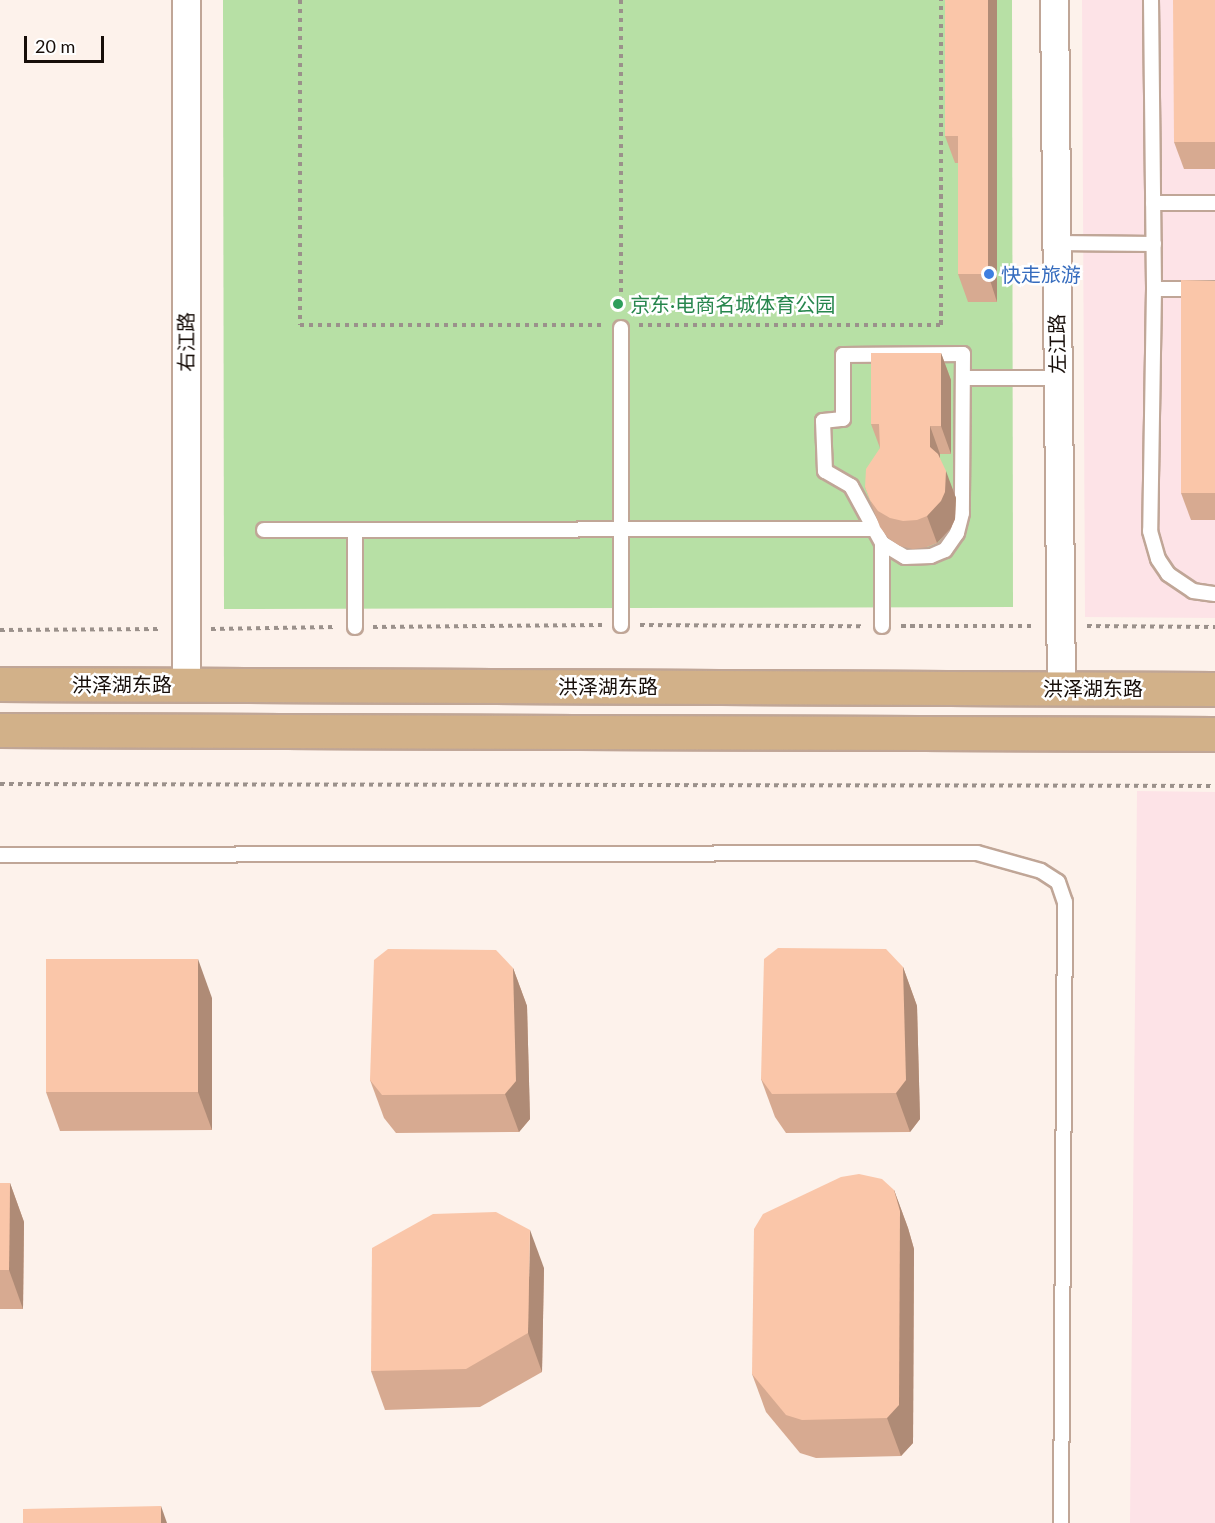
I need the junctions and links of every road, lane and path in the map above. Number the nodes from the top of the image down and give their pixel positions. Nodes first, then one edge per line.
1 (186, 0) edge
2 (300, 0) edge
3 (621, 0) edge
4 (941, 0) edge
5 (1054, 0) edge
6 (1151, 0) edge
7 (1153, 203) junction
8 (1215, 203) edge
9 (1056, 243) junction
10 (1154, 244) junction
11 (1154, 289) junction
12 (1215, 289) edge
13 (621, 326) junction
14 (963, 378) junction
15 (1058, 378) junction
16 (621, 529) junction
17 (874, 529) junction
18 (264, 530) dead end
19 (355, 530) junction
20 (882, 543) junction
21 (1215, 594) edge
22 (621, 625) dead end
23 (882, 626) dead end
24 (355, 627) dead end
25 (0, 684) edge
26 (186, 684) junction
27 (1061, 688) junction
28 (1215, 688) edge
29 (0, 730) edge
30 (1215, 734) edge
31 (0, 784) edge
32 (1215, 786) edge
33 (0, 855) edge
34 (1061, 1523) edge

1 - 26 street, 右江路
2 - 13 path
3 - 13 path
4 - 13 path
5 - 9 street, 左江路
6 - 7 lane
7 - 8 lane
7 - 10 lane
9 - 10 lane
9 - 15 street, 左江路
10 - 11 lane
11 - 12 lane
11 - 21 lane
13 - 16 lane
14 - 15 lane
14 - 17 lane
14 - 20 lane
15 - 27 street, 左江路
16 - 17 lane
16 - 19 lane
16 - 22 lane
17 - 20 lane
18 - 19 lane
19 - 24 lane
20 - 23 lane
25 - 26 main road, 洪泽湖东路
26 - 27 main road, 洪泽湖东路
27 - 28 main road, 洪泽湖东路
29 - 30 main road
31 - 32 path
33 - 34 lane

